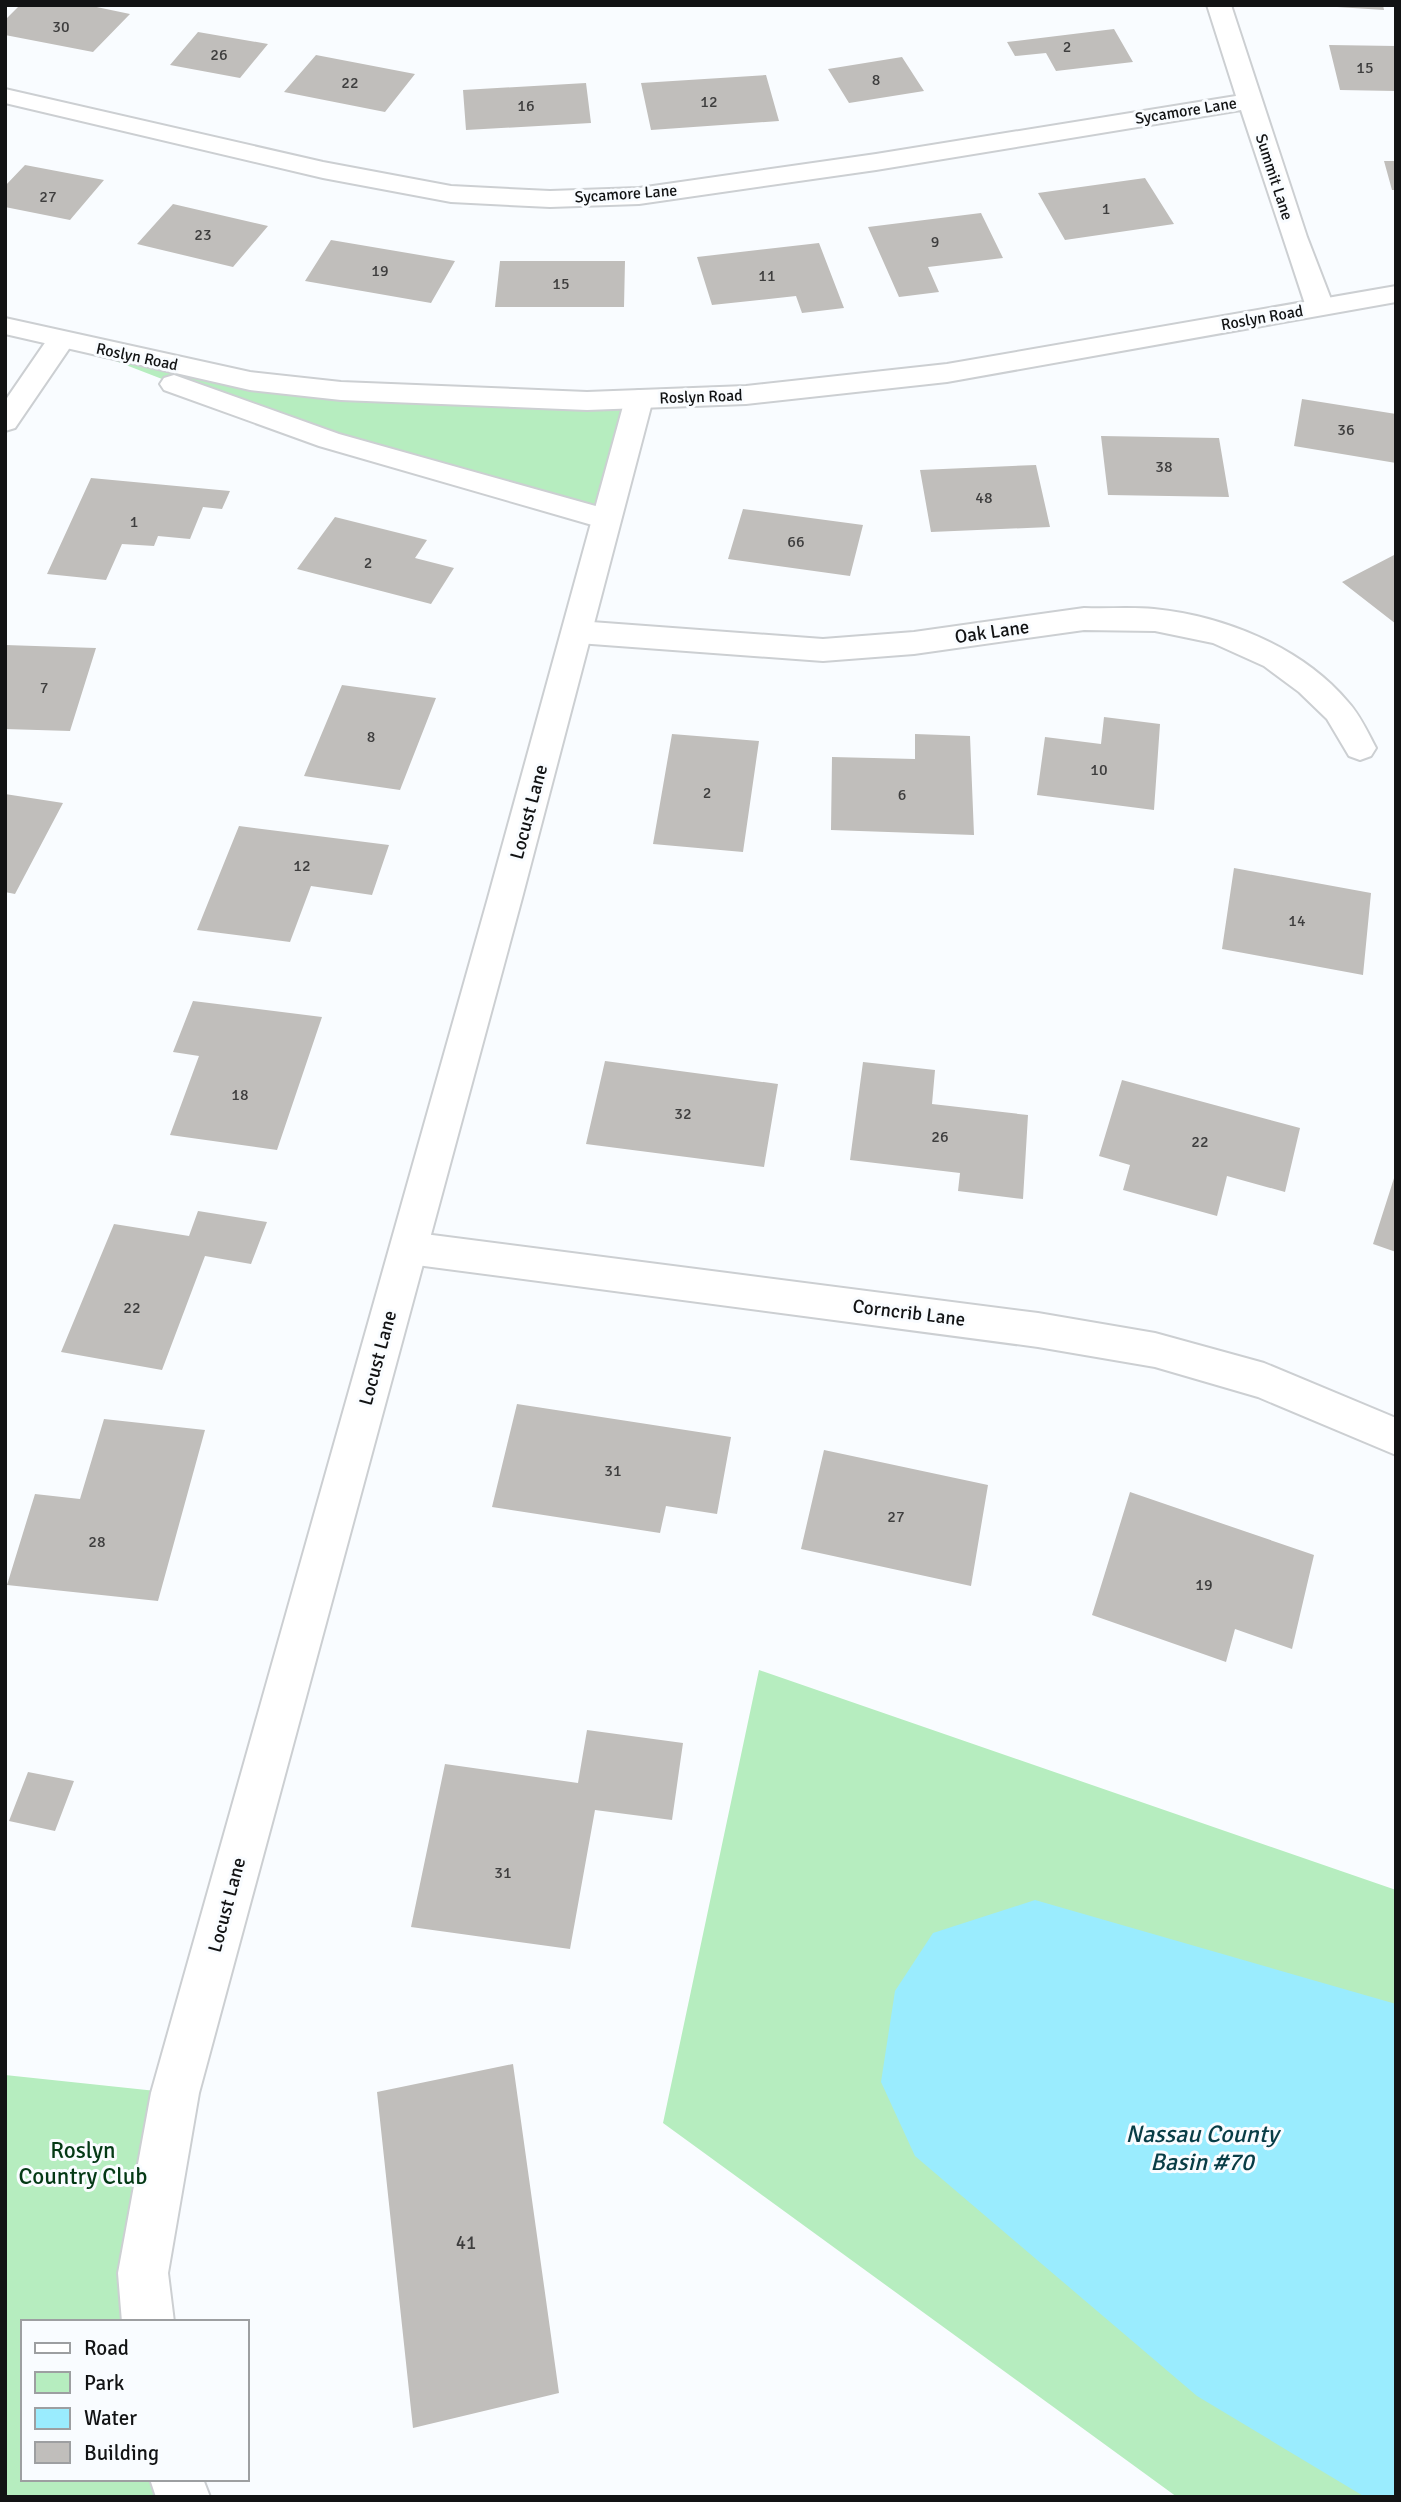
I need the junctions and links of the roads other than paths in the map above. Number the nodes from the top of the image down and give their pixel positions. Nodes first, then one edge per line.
1 (1219, 5) edge
2 (5, 96) edge
3 (1250, 101) junction
4 (1396, 294) edge
5 (1320, 307) junction
6 (5, 326) edge
7 (61, 340) junction
8 (639, 399) junction
9 (5, 422) edge
10 (606, 519) junction
11 (578, 632) junction
12 (1360, 748) dead end
13 (409, 1248) junction
14 (1396, 1437) edge
15 (148, 2320) edge

1 - 3 street, Summit Lane
2 - 3 street, Sycamore Lane
3 - 5 street, Summit Lane
4 - 5 street, Roslyn Road
5 - 8 street, Roslyn Road
6 - 7 street, Roslyn Road
7 - 8 street, Roslyn Road
7 - 9 street
7 - 10 street
8 - 10 street, Locust Lane
10 - 11 street, Locust Lane
11 - 12 street, Oak Lane
11 - 13 street, Locust Lane
13 - 14 street, Corncrib Lane
13 - 15 street, Locust Lane

